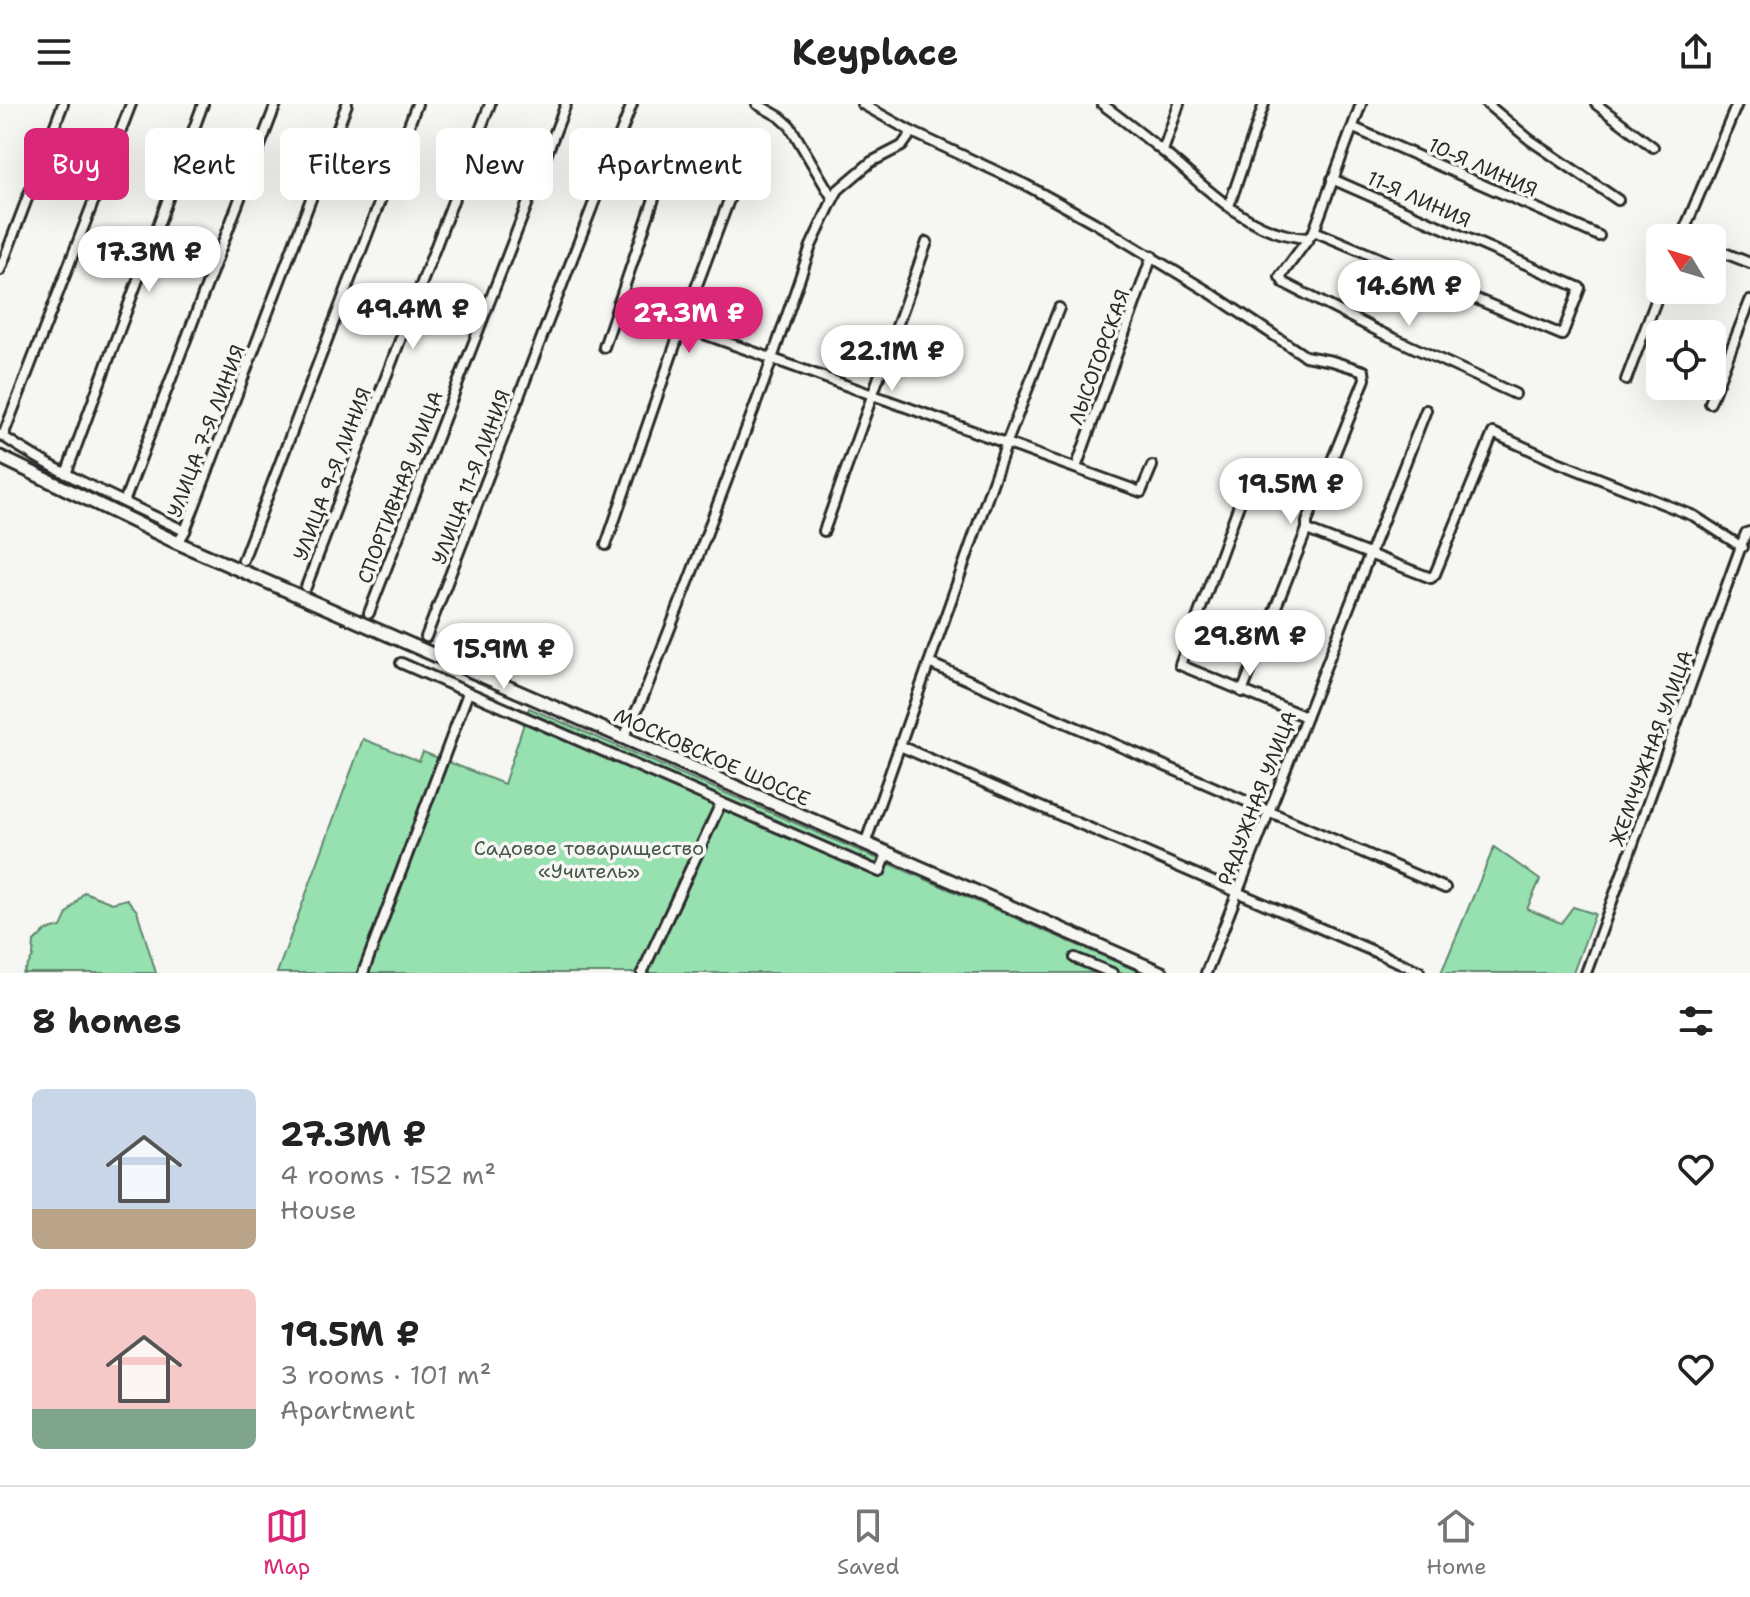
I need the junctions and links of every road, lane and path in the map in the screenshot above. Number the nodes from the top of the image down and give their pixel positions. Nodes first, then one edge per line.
1 (63, 104) edge
2 (131, 104) edge
3 (203, 104) edge
4 (276, 104) edge
5 (347, 104) edge
6 (417, 104) edge
7 (490, 104) edge
8 (566, 104) edge
9 (632, 104) edge
10 (757, 104) edge
11 (862, 104) edge
12 (1102, 104) edge
13 (1179, 104) edge
14 (1264, 104) edge
15 (1361, 104) edge
16 (1487, 104) edge
17 (1596, 104) edge
18 (1737, 104) edge
19 (1354, 128) junction
20 (912, 132) junction
21 (1653, 147) dead end
22 (1163, 151) junction
23 (1332, 179) junction
24 (833, 199) junction
25 (653, 200) edge
26 (729, 200) edge
27 (1618, 200) dead end
28 (1229, 206) junction
29 (1687, 224) edge
30 (1311, 234) junction
31 (1599, 236) dead end
32 (927, 242) dead end
33 (1726, 254) edge
34 (1152, 256) junction
35 (1750, 263) edge
36 (0, 270) edge
37 (1750, 301) edge
38 (618, 303) junction
39 (1655, 304) edge
40 (1059, 308) dead end
41 (682, 325) junction
42 (604, 347) dead end
43 (771, 359) junction
44 (1626, 380) dead end
45 (1515, 394) dead end
46 (875, 395) junction
47 (1710, 403) dead end
48 (1426, 410) dead end
49 (1, 436) edge
50 (1007, 442) junction
51 (0, 451) edge
52 (0, 457) edge
53 (1152, 466) dead end
54 (1076, 468) junction
55 (31, 473) junction
56 (66, 474) junction
57 (124, 502) junction
58 (1240, 502) dead end
59 (1307, 529) junction
60 (185, 531) junction
61 (824, 531) dead end
62 (1748, 533) edge
63 (178, 543) junction
64 (606, 545) dead end
65 (1742, 547) junction
66 (1368, 555) junction
67 (243, 560) dead end
68 (306, 587) dead end
69 (369, 613) dead end
70 (426, 637) dead end
71 (401, 663) dead end
72 (929, 663) junction
73 (1242, 692) junction
74 (468, 693) junction
75 (1306, 717) junction
76 (624, 737) junction
77 (900, 746) junction
78 (721, 803) junction
79 (1270, 810) junction
80 (865, 844) junction
81 (887, 854) junction
82 (1445, 888) dead end
83 (1238, 891) junction
84 (1075, 958) dead end
85 (1419, 971) edge
86 (363, 973) edge
87 (642, 973) edge
88 (1112, 973) edge
89 (1162, 973) edge
90 (1206, 973) edge
91 (1586, 973) edge

1 - 36 street
2 - 49 street
3 - 56 street
4 - 57 street
5 - 60 street, УЛИЦА 7-Я ЛИНИЯ
6 - 67 street
7 - 68 street, УЛИЦА 9-Я ЛИНИЯ
8 - 69 street, СПОРТИВНАЯ УЛИЦА
9 - 70 street, УЛИЦА 11-Я ЛИНИЯ
10 - 24 street
11 - 20 street
12 - 22 street
13 - 22 street
14 - 28 street
15 - 19 street
16 - 27 street
17 - 21 street
18 - 29 street
19 - 23 street
19 - 31 street, 10-Я ЛИНИЯ
20 - 24 street
20 - 34 street
22 - 28 street
23 - 30 street
23 - 30 street, 11-Я ЛИНИЯ
24 - 43 street
25 - 38 street
26 - 41 street
28 - 30 street
30 - 45 street
32 - 46 street
33 - 35 street
34 - 54 street, ЛЫСОГОРСКАЯ
34 - 59 street
37 - 47 street
38 - 41 street
38 - 42 street
39 - 44 street
40 - 50 street
41 - 43 street
41 - 64 street
43 - 46 street
43 - 76 street
46 - 50 street
46 - 61 street
48 - 66 street, РАДУЖНАЯ УЛИЦА
49 - 56 street
50 - 54 street
50 - 72 street
51 - 55 highway
52 - 55 highway
53 - 54 street
55 - 63 highway, МОСКОВСКОЕ ШОССЕ
56 - 57 street
57 - 60 street
58 - 73 street
59 - 66 street
59 - 73 street
60 - 63 street, УЛИЦА 7-Я ЛИНИЯ
62 - 65 street, ЖЕМЧУЖНАЯ УЛИЦА
63 - 76 highway, МОСКОВСКОЕ ШОССЕ
65 - 66 street
65 - 91 street, ЖЕМЧУЖНАЯ УЛИЦА
66 - 75 street, РАДУЖНАЯ УЛИЦА
71 - 74 street
72 - 77 street
72 - 79 street
73 - 75 street
74 - 78 street
74 - 86 street
75 - 79 street, РАДУЖНАЯ УЛИЦА
76 - 80 highway, МОСКОВСКОЕ ШОССЕ
77 - 80 street
77 - 83 street
78 - 81 street
78 - 87 street
79 - 82 street
79 - 83 street, РАДУЖНАЯ УЛИЦА
80 - 81 highway, МОСКОВСКОЕ ШОССЕ
81 - 89 highway, МОСКОВСКОЕ ШОССЕ
83 - 85 street
83 - 90 street, РАДУЖНАЯ УЛИЦА
84 - 88 street

